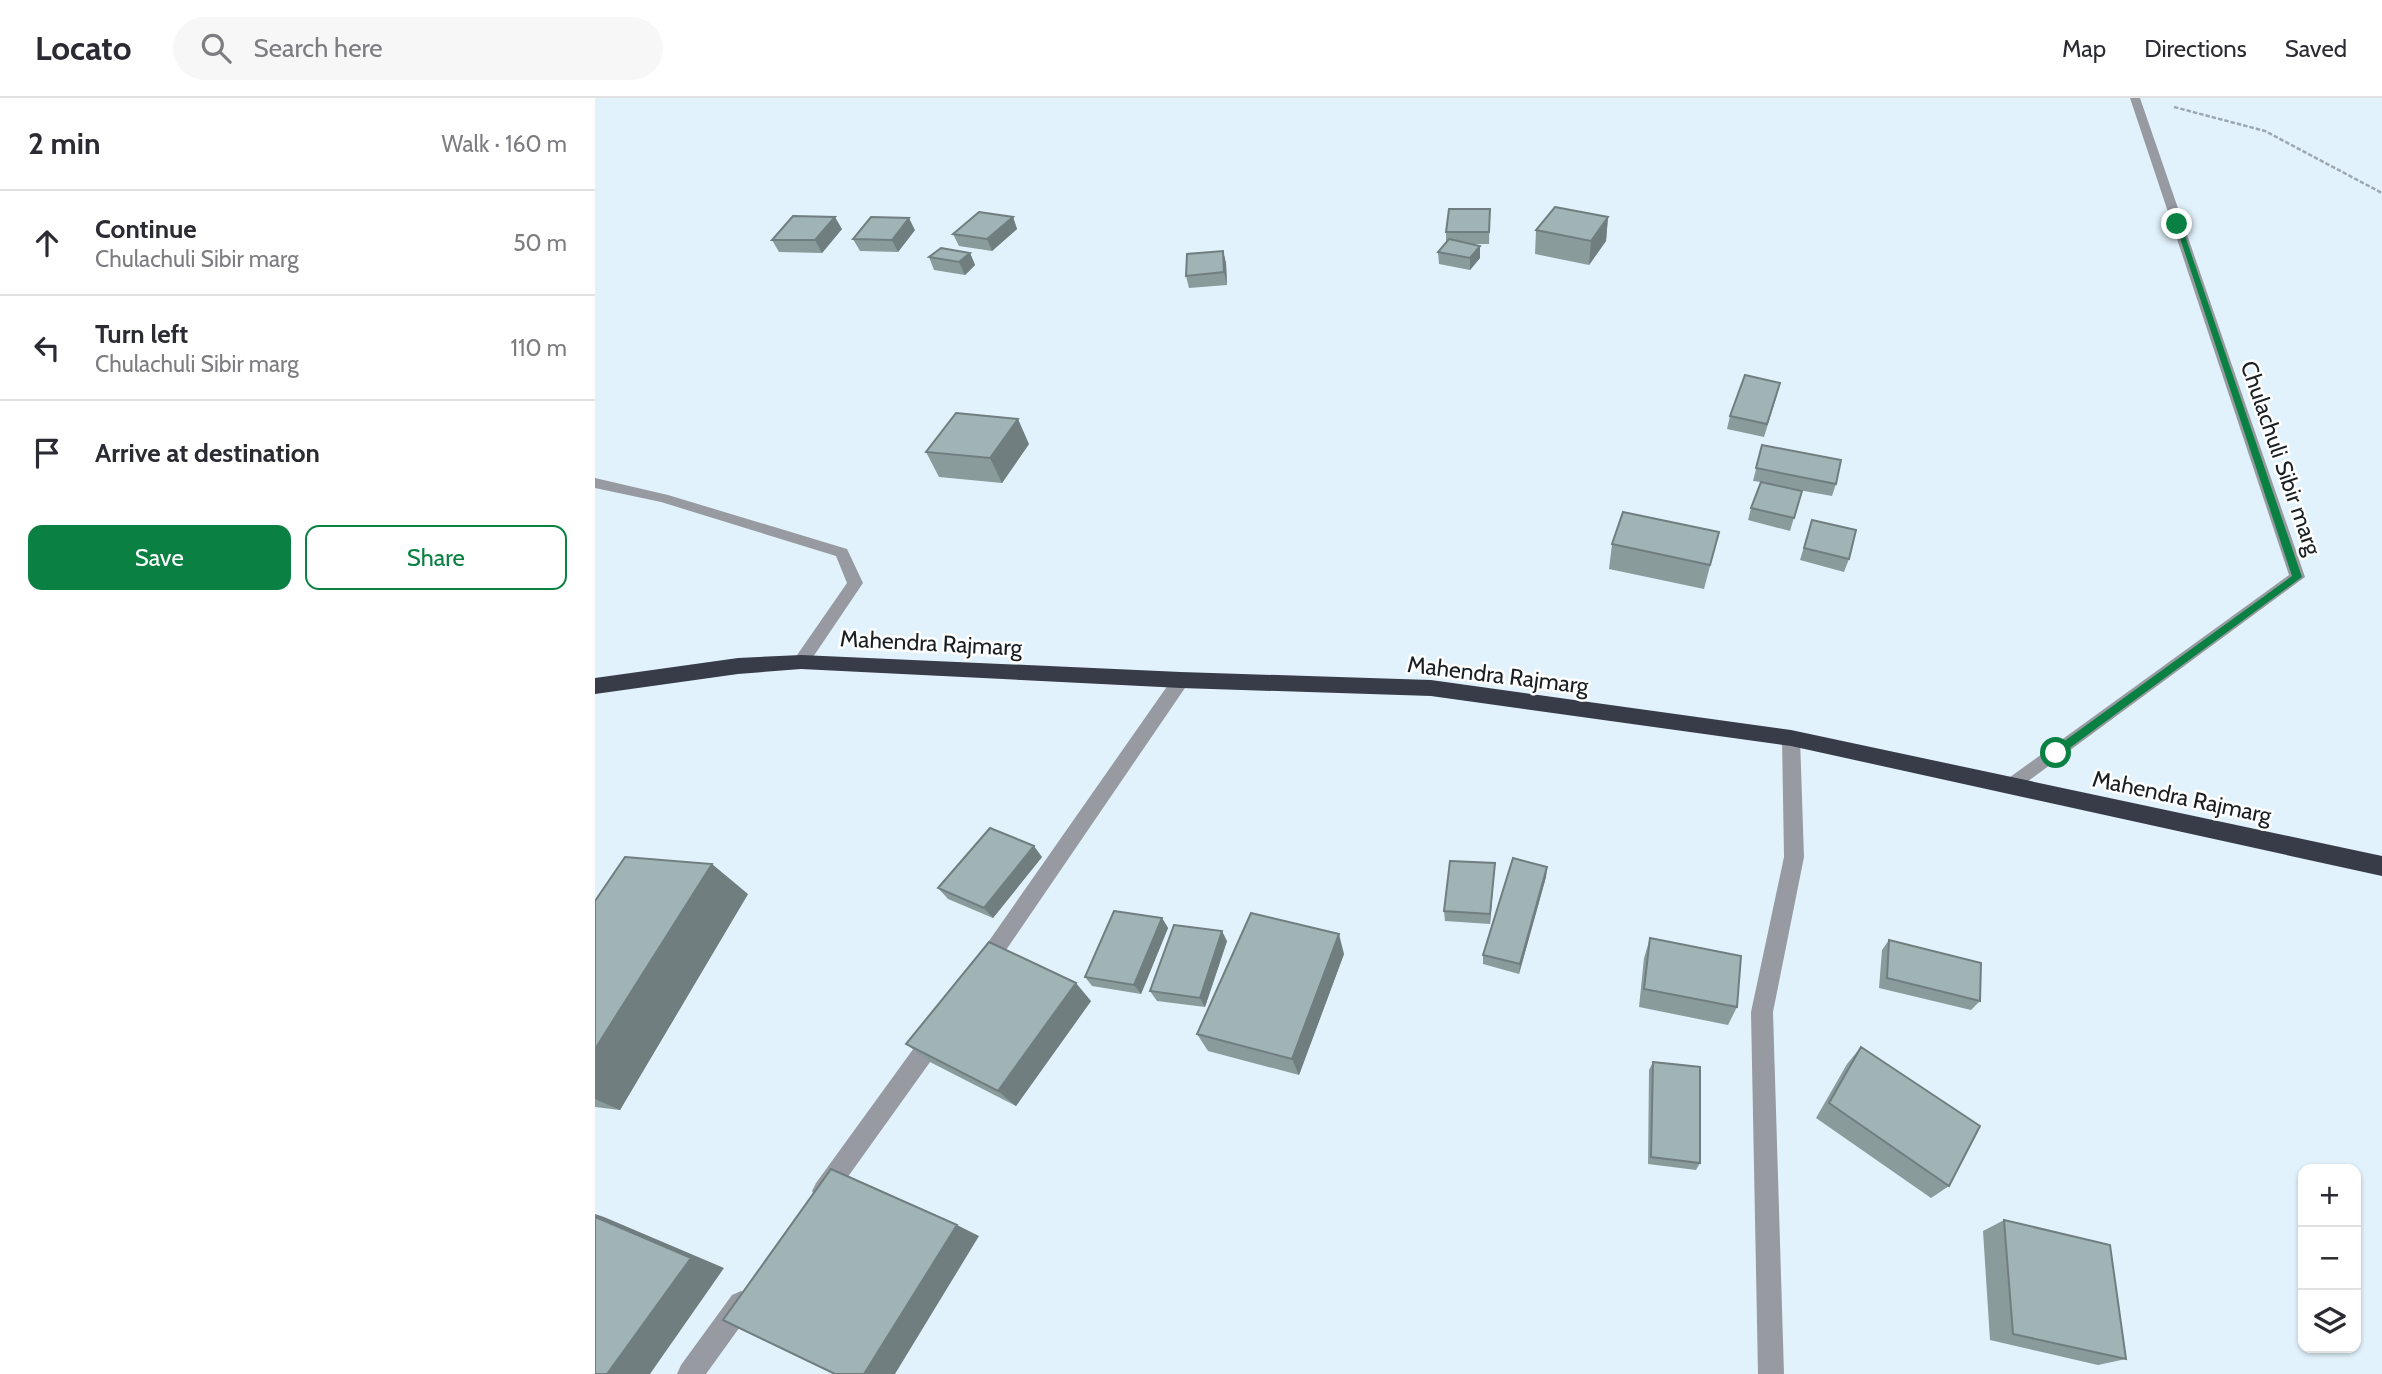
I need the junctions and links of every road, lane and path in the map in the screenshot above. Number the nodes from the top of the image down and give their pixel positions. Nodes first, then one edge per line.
1 (2135, 98) edge
2 (2167, 105) dead end
3 (2382, 193) edge
4 (595, 483) edge
5 (801, 662) junction
6 (1181, 680) junction
7 (595, 686) edge
8 (1791, 738) junction
9 (2012, 785) junction
10 (2382, 866) edge
11 (971, 985) edge
12 (948, 1018) edge
13 (811, 1208) edge
14 (755, 1285) edge
15 (690, 1374) edge
16 (1771, 1374) edge

1 - 9 street, Chulachuli Sibir marg
2 - 3 path
4 - 5 street
5 - 6 highway, Mahendra Rajmarg
5 - 7 highway, Mahendra Rajmarg
6 - 8 highway, Mahendra Rajmarg
6 - 11 street
8 - 9 highway, Mahendra Rajmarg
8 - 16 street
9 - 10 highway, Mahendra Rajmarg
12 - 13 street
14 - 15 street

